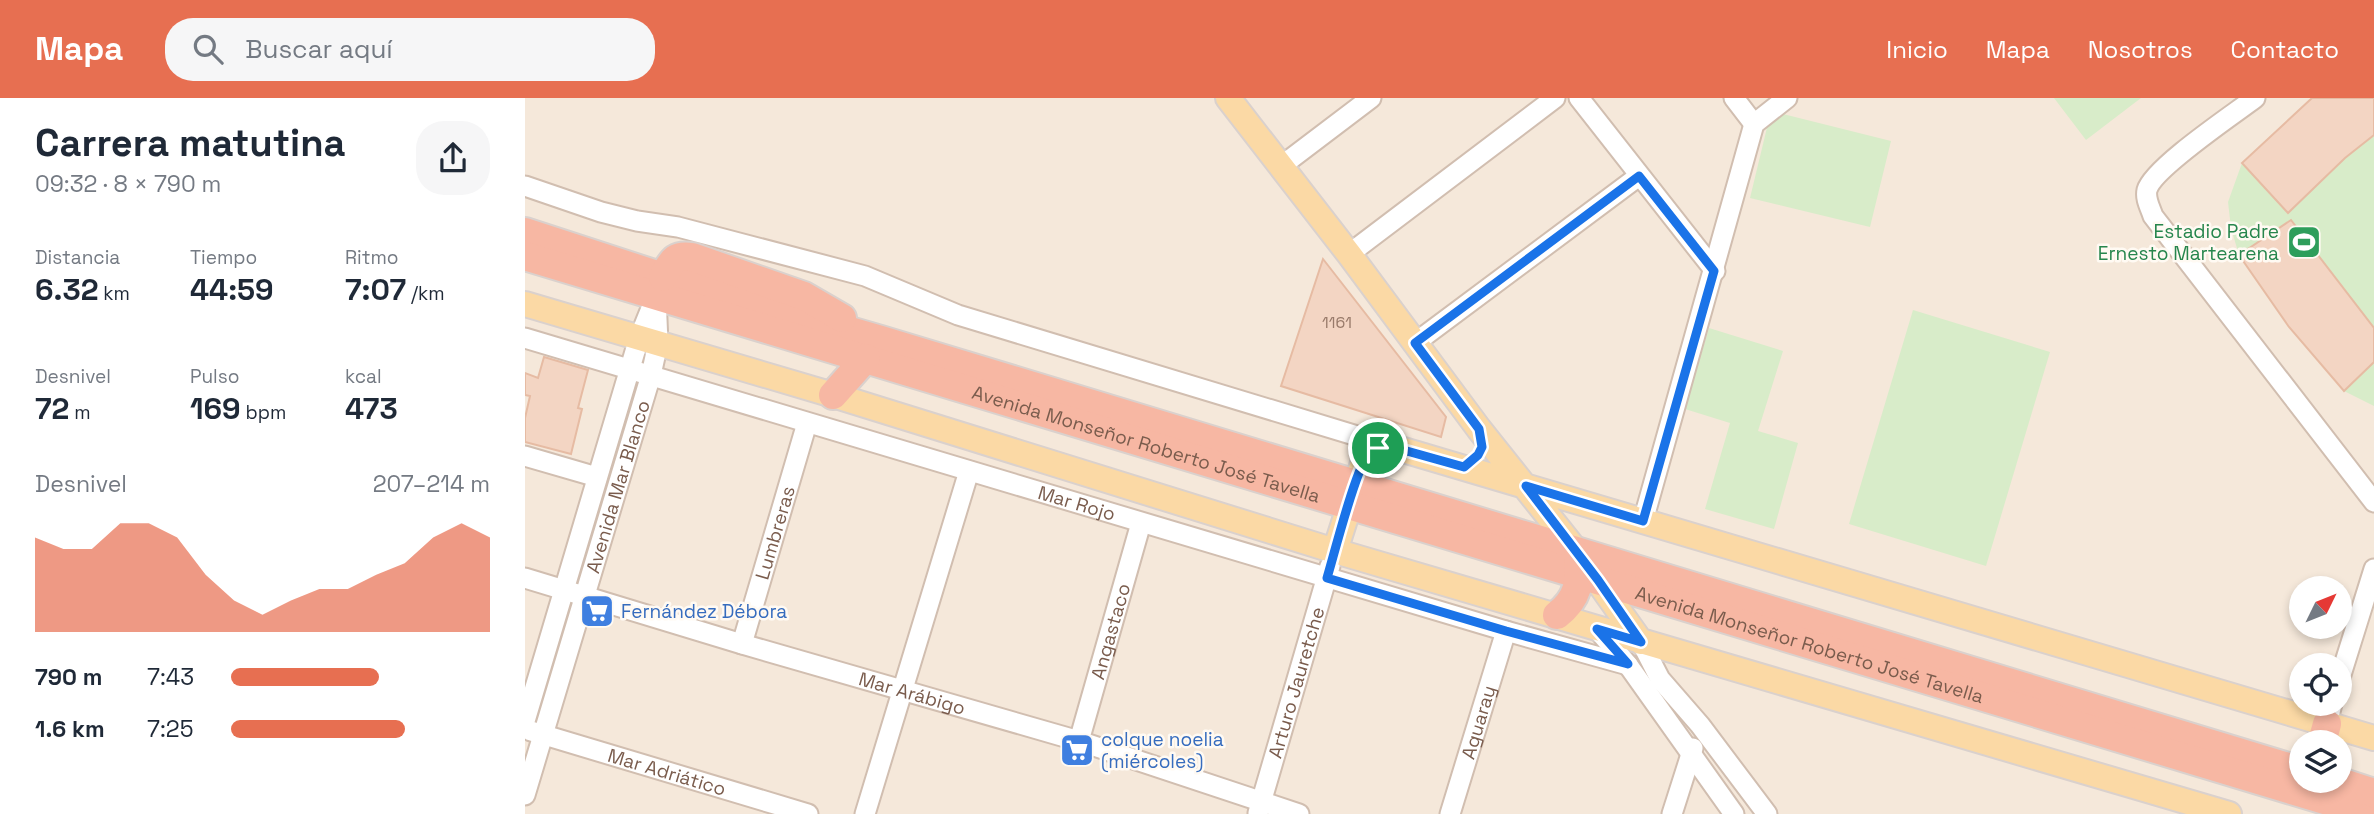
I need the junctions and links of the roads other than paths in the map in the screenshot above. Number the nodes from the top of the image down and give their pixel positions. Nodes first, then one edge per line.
1 (1228, 98) edge
2 (1371, 98) edge
3 (1555, 98) edge
4 (1579, 98) edge
5 (1734, 98) edge
6 (1787, 98) edge
7 (2255, 98) edge
8 (1754, 124) junction
9 (1280, 167) junction
10 (1639, 176) junction
11 (525, 186) edge
12 (525, 232) edge
13 (1349, 254) junction
14 (525, 256) edge
15 (1714, 271) junction
16 (659, 286) junction
17 (525, 303) edge
18 (525, 338) edge
19 (649, 340) junction
20 (1415, 343) junction
21 (874, 349) junction
22 (631, 369) junction
23 (651, 375) junction
24 (833, 395) junction
25 (807, 423) junction
26 (1479, 429) junction
27 (1378, 448) junction
28 (525, 456) edge
29 (1464, 467) junction
30 (969, 471) junction
31 (597, 477) junction
32 (1526, 486) junction
33 (1353, 494) junction
34 (2374, 502) edge
35 (1643, 521) junction
36 (1141, 523) junction
37 (1335, 551) junction
38 (1585, 569) junction
39 (2374, 569) edge
40 (525, 578) edge
41 (1327, 578) junction
42 (566, 590) junction
43 (585, 597) junction
44 (1557, 615) junction
45 (1597, 629) junction
46 (1506, 631) junction
47 (1641, 642) junction
48 (742, 644) junction
49 (2348, 653) edge
50 (1628, 664) junction
51 (902, 690) junction
52 (525, 721) edge
53 (2327, 723) edge
54 (1700, 726) junction
55 (534, 732) edge
56 (2374, 738) edge
57 (1079, 741) junction
58 (1691, 755) junction
59 (2289, 768) edge
60 (2352, 786) edge
61 (2374, 793) edge
62 (525, 794) edge
63 (1259, 808) edge
64 (808, 814) edge
65 (865, 814) edge
66 (1299, 814) edge
67 (1451, 814) edge
68 (1672, 814) edge
69 (1734, 814) edge
70 (1767, 814) edge
71 (2229, 814) edge
72 (2371, 814) edge

1 - 9 main road
2 - 9 street
3 - 13 street
4 - 10 street
5 - 8 street
6 - 8 street
7 - 34 street
8 - 15 street
9 - 13 main road
10 - 15 street
10 - 20 street
11 - 27 street
12 - 16 highway, Avenida Monseñor Roberto José Tavella
13 - 20 main road
14 - 16 highway, Avenida Monseñor Roberto José Tavella
15 - 35 street
16 - 19 street, Avenida Mar Blanco
16 - 21 highway, Avenida Monseñor Roberto José Tavella
16 - 21 highway
17 - 19 main road
18 - 22 street, Mar Rojo
19 - 22 street, Avenida Mar Blanco
19 - 23 street, Avenida Mar Blanco
19 - 24 main road
20 - 26 main road
21 - 24 highway
21 - 33 highway, Avenida Monseñor Roberto José Tavella
22 - 23 street, Mar Rojo
22 - 31 street, Avenida Mar Blanco
23 - 25 street, Mar Rojo
23 - 43 street, Avenida Mar Blanco
24 - 37 main road
25 - 30 street, Mar Rojo
25 - 48 street, Lumbreras
26 - 29 main road
26 - 32 main road
27 - 29 main road
27 - 33 main road
28 - 31 street
29 - 32 main road
30 - 36 street, Mar Rojo
30 - 51 street
31 - 42 street, Avenida Mar Blanco
32 - 35 main road
32 - 38 main road
33 - 37 main road
33 - 38 highway, Avenida Monseñor Roberto José Tavella
35 - 53 main road
36 - 41 street, Mar Rojo
36 - 57 street, Angastaco
37 - 41 street, Arturo Jauretche
37 - 44 main road
38 - 44 highway
38 - 47 main road
38 - 59 highway, Avenida Monseñor Roberto José Tavella
38 - 72 highway, Avenida Monseñor Roberto José Tavella
39 - 49 street
40 - 42 street, Mar Arábigo
41 - 46 street, Mar Rojo
41 - 63 street, Arturo Jauretche
42 - 43 street, Mar Arábigo
42 - 52 street, Avenida Mar Blanco
43 - 48 street, Mar Arábigo
43 - 55 street, Avenida Mar Blanco
44 - 45 main road
45 - 47 main road
45 - 50 street
46 - 50 street, Mar Rojo
46 - 67 street, Aguaray
47 - 54 street
47 - 71 main road
48 - 51 street, Mar Arábigo
50 - 58 street
51 - 57 street, Mar Arábigo
51 - 65 street
53 - 56 main road
54 - 58 street
54 - 70 street
55 - 62 street, Avenida Mar Blanco
55 - 64 street, Mar Adriático
57 - 63 street, Mar Arábigo
58 - 68 street
58 - 69 street
60 - 61 highway
63 - 66 street, Mar Arábigo

